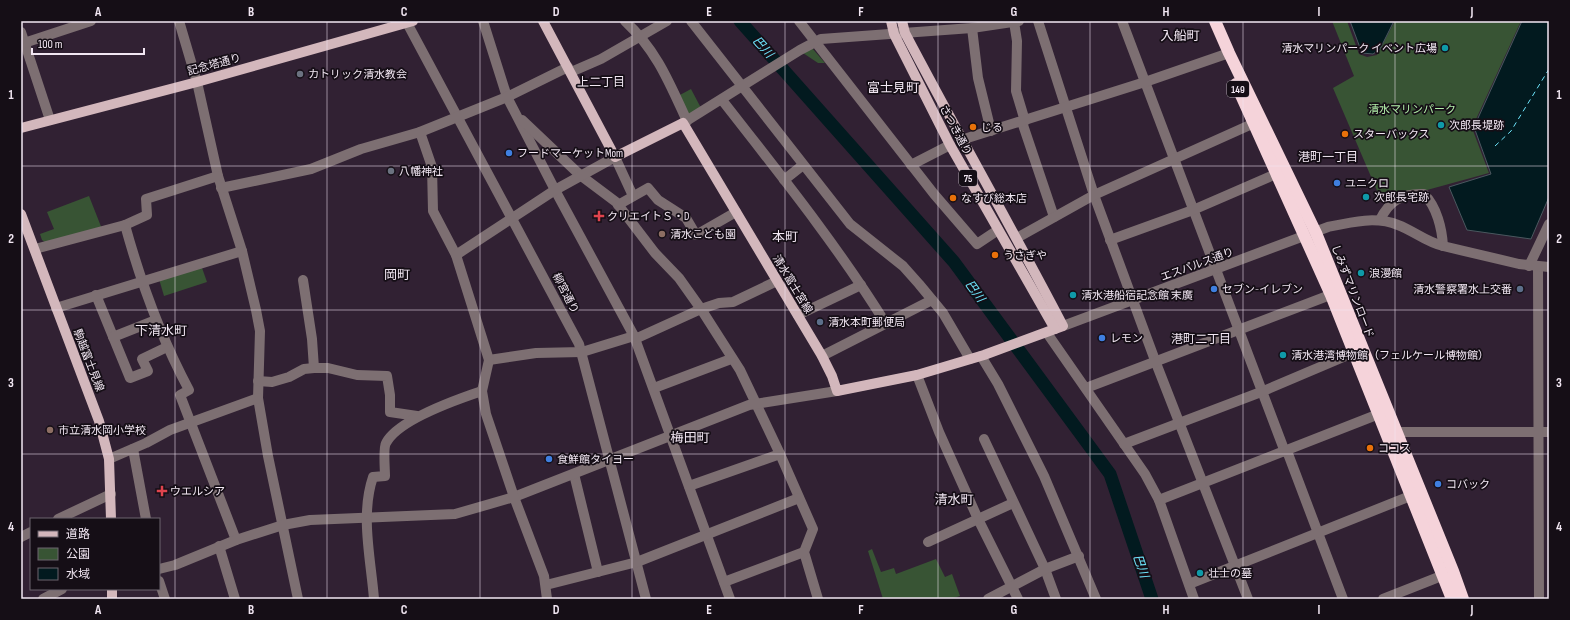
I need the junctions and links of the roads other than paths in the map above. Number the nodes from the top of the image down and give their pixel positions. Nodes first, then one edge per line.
1 (91, 21) edge
2 (483, 21) edge
3 (543, 21) edge
4 (625, 21) edge
5 (667, 21) edge
6 (691, 21) edge
7 (800, 21) edge
8 (891, 21) edge
9 (902, 21) edge
10 (1017, 21) edge
11 (1038, 21) edge
12 (1122, 21) edge
13 (1207, 21) edge
14 (1215, 21) edge
15 (181, 22) edge
16 (408, 22) edge
17 (973, 25) edge
18 (21, 32) edge
19 (905, 33) junction
20 (894, 34) junction
21 (641, 36) junction
22 (814, 41) junction
23 (23, 44) edge
24 (1226, 54) junction
25 (570, 69) junction
26 (197, 82) junction
27 (1145, 82) junction
28 (743, 87) junction
29 (507, 97) junction
30 (722, 100) junction
31 (1066, 108) junction
32 (516, 115) junction
33 (458, 117) junction
34 (50, 120) junction
35 (1023, 121) junction
36 (685, 122) junction
37 (1258, 122) junction
38 (21, 128) edge
39 (991, 131) junction
40 (420, 132) junction
41 (961, 140) junction
42 (950, 145) junction
43 (615, 157) junction
44 (1175, 160) junction
45 (803, 165) junction
46 (911, 165) junction
47 (1282, 172) junction
48 (580, 175) junction
49 (218, 176) junction
50 (784, 180) junction
51 (221, 188) junction
52 (554, 190) junction
53 (1094, 195) junction
54 (633, 196) junction
55 (618, 206) junction
56 (1193, 210) junction
57 (736, 212) junction
58 (21, 214) edge
59 (1054, 217) junction
60 (511, 218) junction
61 (1380, 220) junction
62 (1549, 224) edge
63 (125, 225) junction
64 (1000, 234) junction
65 (1015, 234) junction
66 (1310, 234) junction
67 (1110, 240) junction
68 (1443, 246) junction
69 (35, 249) junction
70 (242, 251) junction
71 (456, 255) junction
72 (1534, 266) junction
73 (1549, 267) edge
74 (1216, 270) junction
75 (303, 280) dead end
76 (777, 281) junction
77 (141, 282) junction
78 (861, 284) junction
79 (1336, 293) junction
80 (96, 295) junction
81 (932, 300) junction
82 (1134, 301) junction
83 (56, 308) junction
84 (701, 309) junction
85 (798, 315) junction
86 (156, 320) junction
87 (886, 324) junction
88 (1052, 331) junction
89 (1238, 331) junction
90 (113, 336) junction
91 (635, 338) junction
92 (167, 347) junction
93 (1358, 351) junction
94 (582, 352) junction
95 (822, 356) junction
96 (983, 356) junction
97 (731, 359) junction
98 (489, 360) junction
99 (970, 360) junction
100 (1156, 363) junction
101 (314, 368) junction
102 (917, 375) junction
103 (258, 381) junction
104 (654, 388) junction
105 (1086, 388) junction
106 (482, 391) junction
107 (836, 391) junction
108 (1262, 392) junction
109 (258, 398) junction
110 (757, 403) junction
111 (1383, 413) junction
112 (417, 416) junction
113 (191, 422) junction
114 (1179, 423) junction
115 (1396, 432) junction
116 (1544, 432) edge
117 (671, 435) junction
118 (984, 439) dead end
119 (1124, 444) junction
120 (133, 449) junction
121 (1286, 451) junction
122 (780, 454) junction
123 (109, 459) junction
124 (611, 460) junction
125 (574, 474) junction
126 (1203, 484) junction
127 (689, 486) junction
128 (111, 494) junction
129 (1416, 494) junction
130 (514, 497) junction
131 (799, 498) junction
132 (1159, 500) junction
133 (1013, 503) junction
134 (60, 518) edge
135 (111, 518) edge
136 (146, 518) edge
137 (368, 519) junction
138 (978, 519) junction
139 (284, 526) junction
140 (30, 532) edge
141 (1318, 534) junction
142 (706, 535) junction
143 (21, 537) edge
144 (236, 540) junction
145 (928, 542) dead end
146 (219, 546) junction
147 (804, 552) junction
148 (1079, 556) junction
149 (637, 562) junction
150 (1235, 566) junction
151 (160, 569) edge
152 (1045, 569) junction
153 (598, 572) junction
154 (1448, 573) junction
155 (724, 582) junction
156 (160, 584) edge
157 (1189, 584) junction
158 (546, 585) junction
159 (1011, 586) junction
160 (60, 590) edge
161 (47, 598) edge
162 (165, 599) edge
163 (235, 599) edge
164 (298, 599) edge
165 (374, 599) edge
166 (547, 599) edge
167 (646, 599) edge
168 (730, 599) edge
169 (818, 599) edge
170 (988, 599) edge
171 (1018, 599) edge
172 (1056, 599) edge
173 (1096, 599) edge
174 (1194, 599) edge
175 (1248, 599) edge
176 (1343, 599) edge
177 (1383, 599) edge
178 (1452, 599) edge
179 (1462, 599) edge
180 (1539, 599) edge

1 - 23 street
2 - 29 street
3 - 25 main road
4 - 21 street
5 - 21 street
6 - 28 street
7 - 22 street
8 - 20 main road, さつき通り / 75
9 - 19 main road, さつき通り / 75
10 - 17 street
10 - 35 street
11 - 31 street
12 - 27 street
13 - 24 highway, 149
14 - 24 highway, しみずマリンロード / 149
15 - 26 street
16 - 26 main road, 記念塔通り
16 - 33 street, 柳宮通り
17 - 19 street
17 - 39 street
18 - 23 street
19 - 20 street
19 - 41 main road, さつき通り / 75
20 - 22 street
20 - 42 main road, さつき通り / 75
21 - 25 street
21 - 36 street
22 - 28 street
22 - 46 street
23 - 34 street
24 - 27 street
24 - 37 highway, しみずマリンロード / 149
25 - 29 street
25 - 43 main road
26 - 34 main road, 記念塔通り
26 - 49 street
27 - 31 street
27 - 44 street
28 - 30 street
28 - 45 street
29 - 32 street
29 - 33 street
30 - 36 street
30 - 50 street
31 - 35 street
31 - 53 street
32 - 48 street
32 - 52 street
33 - 40 street
33 - 60 street, 柳宮通り
34 - 38 main road, 記念塔通り
35 - 39 street
35 - 59 street
36 - 43 main road
36 - 57 main road, 清水富士宮線
37 - 44 street
37 - 47 highway, しみずマリンロード / 149
39 - 41 street
40 - 51 street
40 - 71 street
41 - 42 main road
41 - 65 main road, さつき通り / 75
42 - 46 street
42 - 64 main road, さつき通り / 75
43 - 48 street
43 - 54 street
44 - 53 street
44 - 56 street
45 - 50 street
45 - 81 street
46 - 64 street
47 - 56 street
47 - 66 highway, しみずマリンロード / 149
48 - 52 street
48 - 55 street
49 - 51 street
49 - 63 street
50 - 78 street
51 - 70 street
52 - 60 street
52 - 91 street
53 - 59 street
53 - 67 street
54 - 55 street
54 - 57 street
55 - 84 street
56 - 67 street
56 - 74 street
57 - 76 main road, 清水富士宮線
58 - 69 main road, 駒越富士見線
59 - 65 street
60 - 71 street
60 - 94 street, 柳宮通り
61 - 66 street, エスパルス通り
61 - 68 street
61 - 68 street
62 - 72 street
63 - 69 street
63 - 77 street
64 - 65 main road
64 - 88 main road, さつき通り / 75
65 - 88 main road, さつき通り / 75
66 - 74 street, エスパルス通り
66 - 79 highway, しみずマリンロード / 149
67 - 82 street
68 - 72 street
69 - 83 main road, 駒越富士見線
70 - 77 street
70 - 103 street
71 - 98 street
72 - 73 street
72 - 116 street
74 - 82 street, エスパルス通り
74 - 89 street
75 - 101 street
76 - 84 street
76 - 85 main road, 清水富士宮線
77 - 80 street
77 - 86 street
78 - 85 street
78 - 87 street
79 - 89 street
79 - 93 highway, しみずマリンロード / 149
80 - 83 street
80 - 90 street
81 - 87 street
81 - 99 street
82 - 88 street, エスパルス通り
82 - 100 street
83 - 123 main road, 駒越富士見線
84 - 91 street
84 - 97 street
85 - 95 main road, 清水富士宮線
86 - 90 street
86 - 92 street
87 - 95 street
88 - 96 main road
88 - 105 street
89 - 100 street
89 - 108 street
90 - 92 street
91 - 94 street
91 - 104 street
92 - 113 street
93 - 108 street
93 - 111 highway, しみずマリンロード / 149
94 - 98 street
94 - 124 street, 柳宮通り
95 - 107 main road, 清水富士宮線
96 - 99 main road
96 - 148 street
97 - 104 street
97 - 110 street
98 - 106 street
99 - 102 main road
100 - 105 street
100 - 114 street
101 - 103 street
101 - 112 street
102 - 107 main road
102 - 138 street
103 - 109 street
104 - 117 street
105 - 119 street
106 - 112 street
106 - 130 street
107 - 110 street
108 - 114 street
108 - 121 street
109 - 113 street
109 - 139 street
110 - 117 street
110 - 122 street
111 - 115 highway, しみずマリンロード / 149
111 - 121 street
111 - 129 highway, しみずマリンロード / 149
112 - 137 street
113 - 120 street
113 - 144 street
114 - 119 street
114 - 126 street
115 - 116 street
115 - 129 highway, しみずマリンロード / 149
116 - 180 street
117 - 124 street
117 - 127 street
118 - 133 street
119 - 132 street
120 - 123 street
120 - 136 street
121 - 126 street
121 - 141 street
122 - 127 street
122 - 131 street
123 - 128 main road, 駒越富士見線
124 - 125 street
124 - 149 street, 柳宮通り
125 - 130 street
125 - 153 street
126 - 132 street
126 - 150 street
127 - 142 street
128 - 134 street
128 - 135 main road, 駒越富士見線
129 - 141 street
129 - 154 highway, しみずマリンロード / 149
130 - 137 street
130 - 158 street
131 - 142 street
131 - 147 street
132 - 157 street
133 - 138 street
133 - 152 street
137 - 139 street
137 - 165 street
138 - 145 street
138 - 159 street
139 - 144 street
139 - 164 street
140 - 143 street
141 - 150 street
141 - 176 street
142 - 149 street
142 - 155 street
144 - 146 street
146 - 151 street
146 - 163 street
147 - 155 street
147 - 169 street
148 - 152 street
148 - 173 street
149 - 153 street
149 - 167 street, 柳宮通り
150 - 157 street
150 - 175 street
152 - 159 street
152 - 172 street
153 - 158 street
154 - 177 street
154 - 178 highway, しみずマリンロード / 149
154 - 179 highway, しみずマリンロード / 149
155 - 168 street
156 - 162 street
157 - 174 street
158 - 166 street
159 - 170 street
159 - 171 street
160 - 161 street

